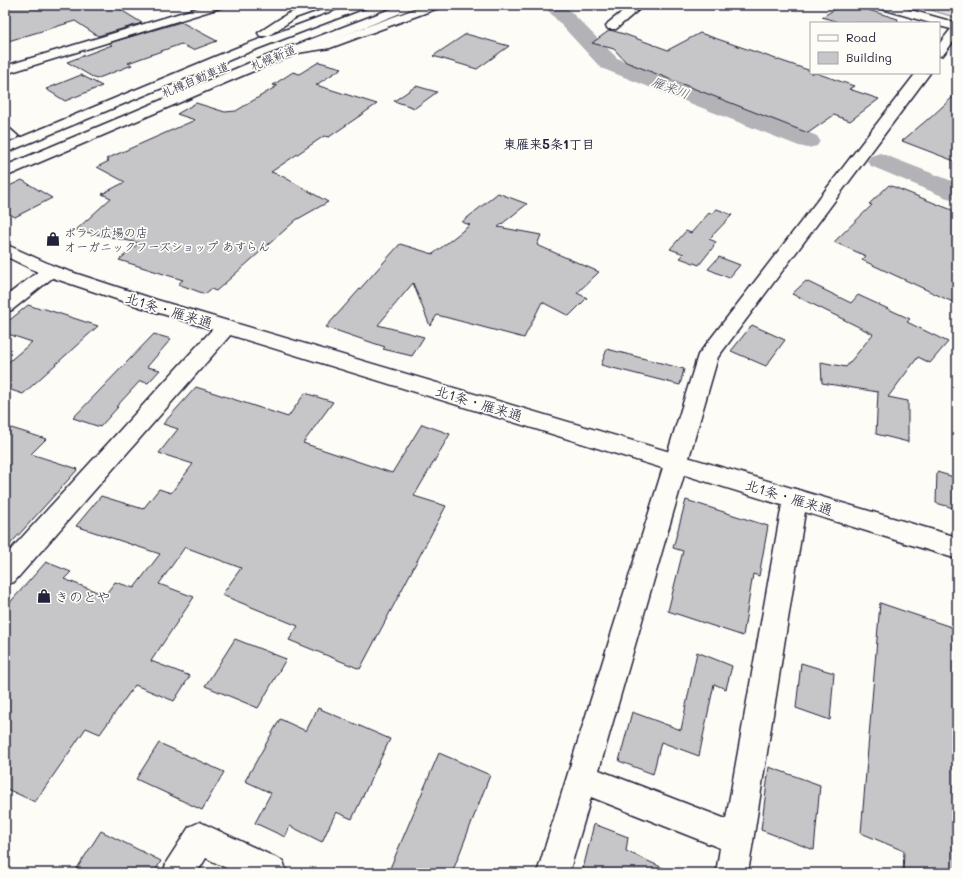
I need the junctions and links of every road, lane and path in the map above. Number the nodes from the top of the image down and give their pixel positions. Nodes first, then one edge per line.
1 (220, 5) edge
2 (322, 5) edge
3 (338, 5) edge
4 (363, 5) edge
5 (388, 5) edge
6 (412, 5) edge
7 (436, 5) edge
8 (638, 5) edge
9 (880, 5) edge
10 (937, 22) edge
11 (940, 23) edge
12 (612, 26) dead end
13 (957, 28) edge
14 (264, 33) junction
15 (291, 50) junction
16 (940, 51) edge
17 (5, 70) edge
18 (922, 74) edge
19 (6, 139) edge
20 (5, 160) edge
21 (5, 172) edge
22 (5, 249) edge
23 (50, 272) junction
24 (5, 306) edge
25 (226, 327) junction
26 (676, 462) junction
27 (795, 499) junction
28 (957, 548) edge
29 (5, 574) edge
30 (581, 778) junction
31 (737, 839) junction
32 (179, 873) edge
33 (271, 873) edge
34 (553, 873) edge
35 (732, 873) edge

1 - 17 main road
2 - 14 main road
3 - 14 main road, 札幌新道
4 - 19 main road, 札樽自動車道
5 - 20 main road, 札樽自動車道
6 - 15 main road, 札幌新道
7 - 15 main road
8 - 12 main road
9 - 10 main road
11 - 13 main road
13 - 16 main road
14 - 19 main road, 札幌新道
15 - 21 main road, 札幌新道
18 - 26 main road
22 - 23 main road, 北1条・雁来通
23 - 24 main road
23 - 25 main road, 北1条・雁来通
25 - 26 main road, 北1条・雁来通
25 - 29 main road
26 - 27 main road, 北1条・雁来通
26 - 30 main road
27 - 28 main road, 北1条・雁来通
27 - 31 main road
30 - 31 main road
30 - 34 main road
31 - 35 main road
32 - 33 main road

